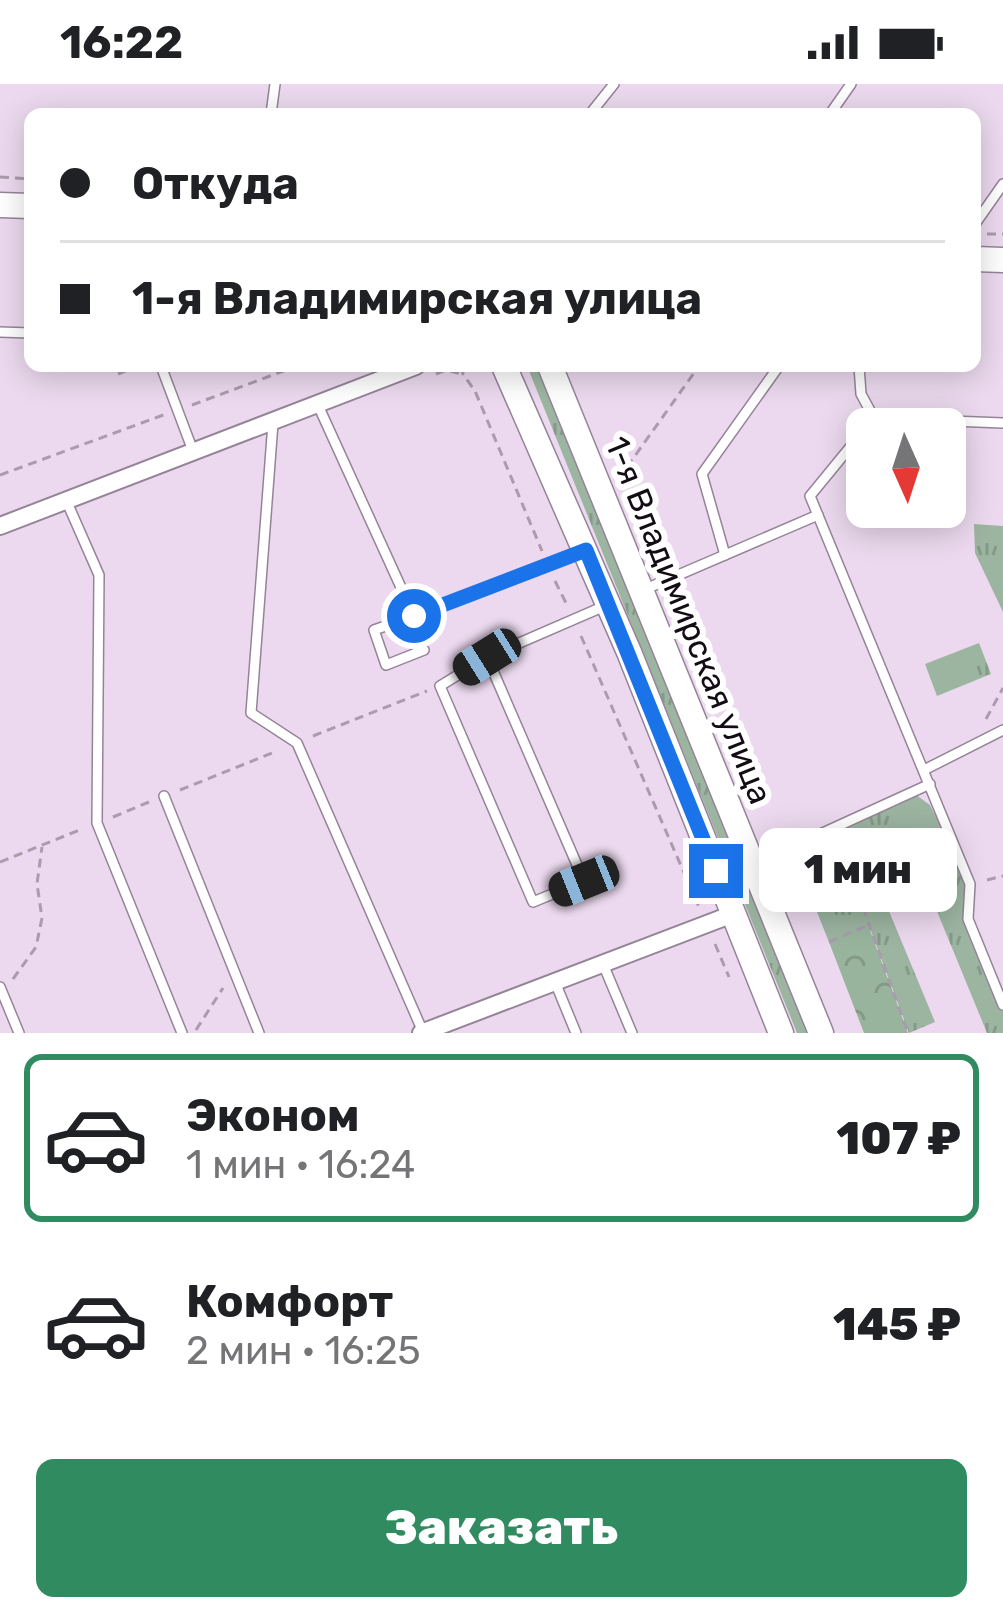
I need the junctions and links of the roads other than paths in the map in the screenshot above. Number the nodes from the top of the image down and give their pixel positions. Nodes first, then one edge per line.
1 (614, 84) edge
2 (595, 108) edge
3 (1003, 184) edge
4 (981, 219) edge
5 (163, 372) edge
6 (400, 372) edge
7 (507, 372) edge
8 (552, 372) edge
9 (775, 372) edge
10 (859, 372) edge
11 (316, 403) junction
12 (869, 408) edge
13 (274, 420) junction
14 (966, 422) edge
15 (1003, 423) edge
16 (193, 451) junction
17 (846, 452) edge
18 (66, 500) junction
19 (818, 515) junction
20 (0, 526) edge
21 (586, 550) junction
22 (725, 555) junction
23 (641, 591) junction
24 (608, 605) junction
25 (414, 616) junction
26 (424, 650) dead end
27 (487, 657) junction
28 (1003, 730) edge
29 (923, 770) junction
30 (930, 784) junction
31 (164, 796) road end
32 (752, 865) junction
33 (733, 914) junction
34 (603, 964) junction
35 (556, 982) junction
36 (1, 989) edge
37 (1003, 1004) edge
38 (422, 1032) edge
39 (19, 1033) edge
40 (182, 1033) edge
41 (259, 1033) edge
42 (575, 1033) edge
43 (632, 1033) edge
44 (781, 1033) edge
45 (820, 1033) edge

1 - 2 lane
3 - 4 lane
5 - 16 lane
6 - 11 street
7 - 21 main road, 1-я Владимирская улица
8 - 23 main road, 1-я Владимирская улица
9 - 22 lane
10 - 12 lane
11 - 13 street
11 - 25 lane
13 - 16 street
13 - 38 lane
14 - 15 lane
16 - 18 street
17 - 19 lane
18 - 20 street
18 - 40 lane
19 - 22 lane
19 - 29 lane
21 - 24 main road, 1-я Владимирская улица
21 - 25 lane
22 - 23 lane
23 - 32 main road, 1-я Владимирская улица
24 - 27 lane
24 - 33 main road, 1-я Владимирская улица
25 - 26 lane
27 - 27 lane
28 - 29 lane
29 - 30 lane
30 - 32 lane
30 - 37 lane
31 - 41 lane
32 - 45 main road, 1-я Владимирская улица
33 - 34 street
33 - 44 main road, 1-я Владимирская улица
34 - 35 street
34 - 43 lane
35 - 38 street
35 - 42 lane
36 - 39 lane

